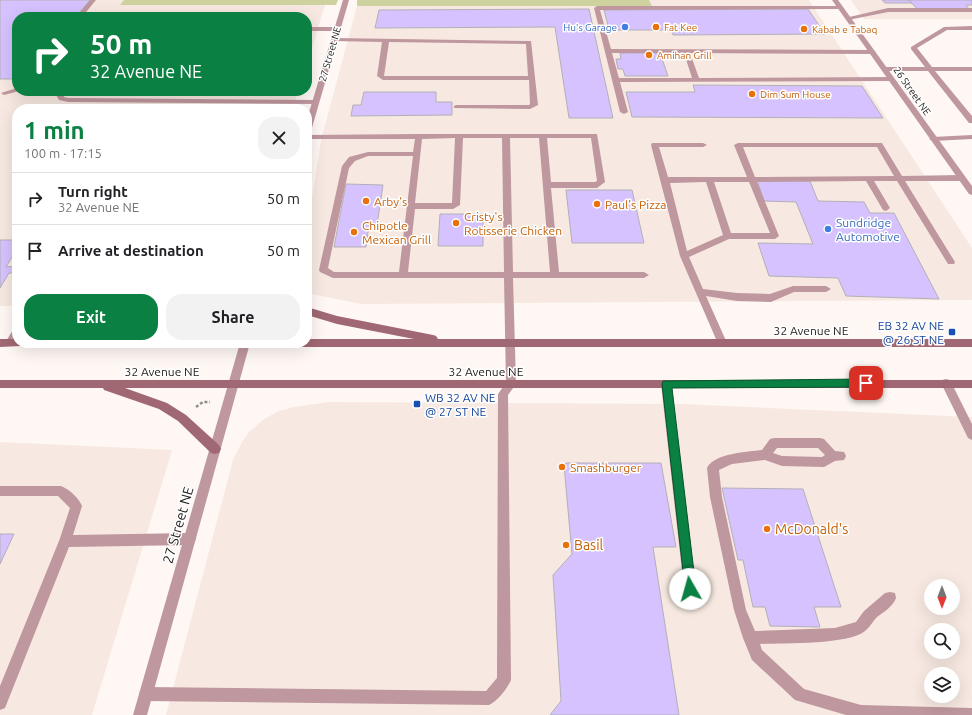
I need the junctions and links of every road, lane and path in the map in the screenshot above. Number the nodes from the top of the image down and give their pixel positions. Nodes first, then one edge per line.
1 (92, 0) edge
2 (346, 0) edge
3 (836, 0) edge
4 (893, 3) dead end
5 (841, 8) junction
6 (900, 10) junction
7 (972, 10) edge
8 (83, 12) edge
9 (848, 18) junction
10 (972, 28) edge
11 (312, 29) edge
12 (337, 29) junction
13 (334, 40) junction
14 (386, 40) junction
15 (608, 50) junction
16 (686, 51) junction
17 (872, 52) junction
18 (885, 69) junction
19 (930, 69) junction
20 (972, 69) edge
21 (532, 78) junction
22 (696, 79) junction
23 (891, 79) junction
24 (616, 80) junction
25 (12, 92) edge
26 (1, 95) edge
27 (60, 96) edge
28 (150, 101) junction
29 (258, 101) junction
30 (316, 102) junction
31 (148, 104) edge
32 (256, 104) edge
33 (456, 106) dead end
34 (624, 112) dead end
35 (312, 115) edge
36 (972, 121) edge
37 (419, 136) junction
38 (459, 136) junction
39 (506, 136) junction
40 (543, 136) junction
41 (312, 137) edge
42 (972, 137) edge
43 (933, 139) junction
44 (703, 145) dead end
45 (417, 154) junction
46 (868, 178) junction
47 (900, 178) junction
48 (961, 178) junction
49 (752, 179) junction
50 (664, 180) junction
51 (709, 180) junction
52 (548, 185) junction
53 (972, 192) edge
54 (411, 206) junction
55 (886, 208) dead end
56 (728, 236) junction
57 (684, 256) junction
58 (951, 262) dead end
59 (403, 275) junction
60 (508, 275) junction
61 (555, 275) junction
62 (644, 275) dead end
63 (826, 289) dead end
64 (701, 292) junction
65 (312, 312) edge
66 (0, 343) edge
67 (12, 343) edge
68 (312, 343) edge
69 (454, 343) junction
70 (510, 343) junction
71 (722, 343) junction
72 (972, 343) edge
73 (244, 348) edge
74 (946, 383) junction
75 (0, 384) edge
76 (100, 384) junction
77 (234, 384) junction
78 (511, 384) junction
79 (666, 384) junction
80 (972, 384) edge
81 (213, 402) dead end
82 (193, 410) dead end
83 (972, 435) edge
84 (215, 449) junction
85 (765, 455) junction
86 (0, 491) edge
87 (190, 539) junction
88 (65, 541) junction
89 (690, 589) dead end
90 (890, 598) dead end
91 (750, 638) junction
92 (146, 694) junction
93 (0, 703) edge
94 (140, 715) edge
95 (972, 715) edge

1 - 8 street
2 - 12 street, 27 Street NE
3 - 5 street, 26 Street NE
4 - 6 street
5 - 9 street, 26 Street NE
5 - 15 street
6 - 7 street
6 - 9 street
9 - 17 street, 26 Street NE
10 - 19 street
11 - 12 street
12 - 13 street, 27 Street NE
13 - 14 street
13 - 30 street, 27 Street NE
14 - 21 street
14 - 21 street
15 - 16 street
15 - 24 street
16 - 17 street
16 - 22 street
17 - 18 street, 26 Street NE
18 - 19 street
18 - 23 street, 26 Street NE
19 - 20 street
19 - 36 street
21 - 33 street
22 - 23 street
22 - 24 street
23 - 43 street, 26 Street NE
24 - 34 street
25 - 26 street
27 - 28 street
28 - 29 street
28 - 31 street
29 - 30 street
29 - 32 street
30 - 35 street, 27 Street NE
37 - 38 street
37 - 41 street
37 - 45 street
38 - 39 street
38 - 54 street
39 - 40 street
39 - 60 street
40 - 52 street
40 - 52 street
42 - 43 street
43 - 48 street, 26 Street NE
44 - 50 street
45 - 54 street
45 - 59 street
46 - 47 street
46 - 49 street
46 - 55 street
47 - 48 street
47 - 49 street
47 - 58 street
48 - 53 street, 26 Street NE
49 - 51 street
49 - 56 street
50 - 51 street
50 - 57 street
51 - 56 street
52 - 61 street
54 - 59 street
56 - 57 street
57 - 64 street
59 - 60 street
60 - 61 street
60 - 70 street
61 - 62 street
63 - 64 street
64 - 71 street
65 - 69 main road
66 - 67 main road
68 - 69 main road, 32 Avenue NE
69 - 70 main road, 32 Avenue NE
70 - 71 main road, 32 Avenue NE
70 - 78 street
71 - 72 main road, 32 Avenue NE
73 - 77 street, 27 Street NE
74 - 79 main road, 32 Avenue NE
74 - 80 main road, 32 Avenue NE
74 - 83 street
75 - 76 main road, 32 Avenue NE
76 - 77 main road, 32 Avenue NE
76 - 84 main road
77 - 78 main road, 32 Avenue NE
77 - 84 street, 27 Street NE
78 - 79 main road, 32 Avenue NE
78 - 92 street
79 - 89 street
81 - 82 path
84 - 87 street, 27 Street NE
85 - 85 street
85 - 91 street
86 - 88 street
87 - 88 street
87 - 92 street, 27 Street NE
88 - 93 street
90 - 91 street
91 - 95 street
92 - 94 street, 27 Street NE

